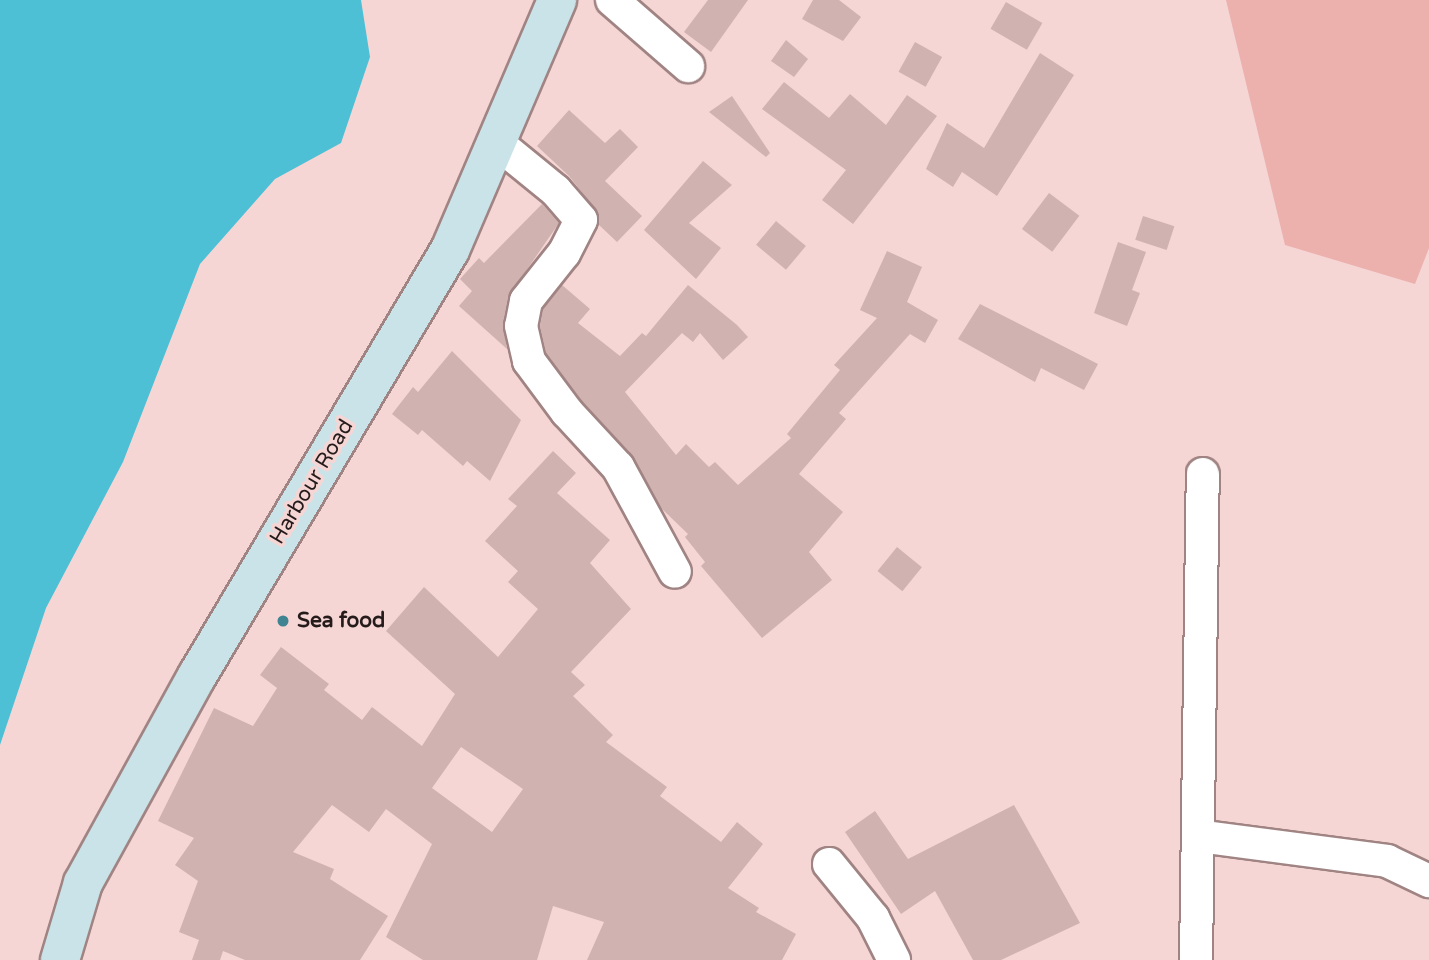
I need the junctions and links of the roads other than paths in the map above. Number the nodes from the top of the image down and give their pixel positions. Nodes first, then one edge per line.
1 (557, 0) edge
2 (612, 0) edge
3 (688, 66) dead end
4 (496, 142) junction
5 (1203, 474) dead end
6 (675, 572) dead end
7 (1198, 836) junction
8 (829, 864) dead end
9 (1429, 881) edge
10 (60, 960) edge
11 (894, 960) edge
12 (1196, 960) edge

1 - 4 street, Harbour Road
2 - 3 street
4 - 6 street
4 - 10 street, Harbour Road
5 - 7 street
7 - 9 street
7 - 12 street
8 - 11 street

